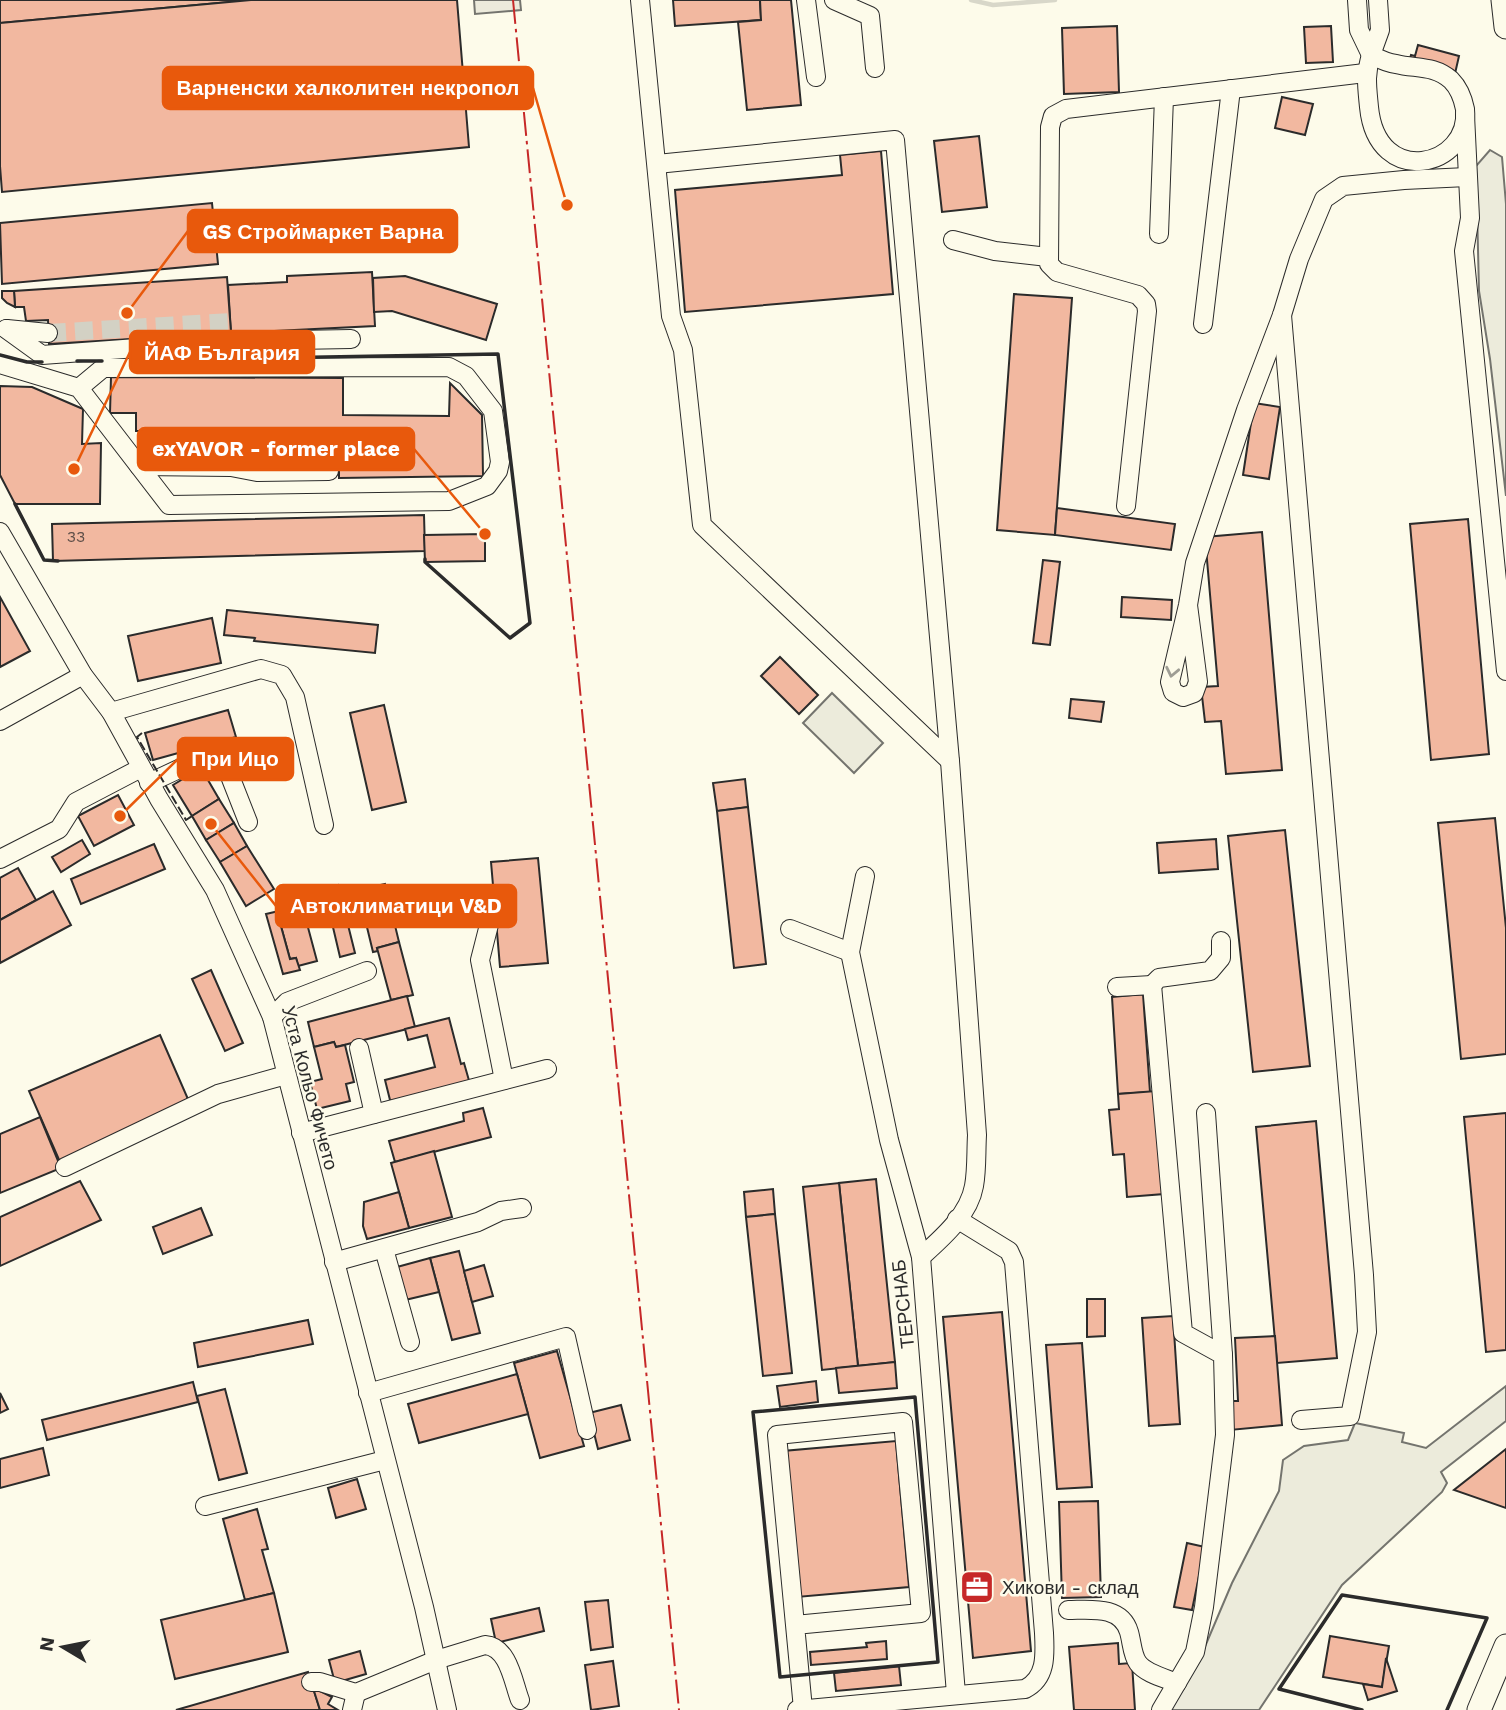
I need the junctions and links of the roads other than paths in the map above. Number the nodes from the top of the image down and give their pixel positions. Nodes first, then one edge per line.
1 (640, 0) edge
2 (806, 0) edge
3 (834, 0) edge
4 (1357, 0) edge
5 (1378, 0) edge
6 (1503, 0) edge
7 (1506, 27) edge
8 (1371, 55) junction
9 (875, 68) dead end
10 (1365, 73) junction
11 (816, 77) dead end
12 (1231, 89) junction
13 (1164, 97) junction
14 (1465, 115) junction
15 (657, 164) junction
16 (1467, 177) junction
17 (1159, 234) dead end
18 (953, 240) dead end
19 (1048, 257) junction
20 (1282, 314) junction
21 (1203, 324) dead end
22 (3, 328) edge
23 (48, 332) tunnel mouth
24 (352, 339) dead end
25 (0, 365) edge
26 (79, 388) junction
27 (139, 466) junction
28 (329, 471) dead end
29 (1126, 506) dead end
30 (0, 532) edge
31 (1188, 605) dead end
32 (1506, 671) edge
33 (83, 675) junction
34 (111, 712) junction
35 (0, 721) edge
36 (950, 761) junction
37 (145, 776) junction
38 (248, 822) dead end
39 (324, 825) dead end
40 (0, 859) edge
41 (865, 876) dead end
42 (492, 913) dead end
43 (790, 929) dead end
44 (1221, 941) dead end
45 (850, 952) junction
46 (367, 971) dead end
47 (1152, 985) junction
48 (1117, 987) dead end
49 (272, 1017) junction
50 (359, 1048) dead end
51 (547, 1069) dead end
52 (286, 1075) junction
53 (504, 1080) junction
54 (1206, 1113) dead end
55 (374, 1114) junction
56 (301, 1133) junction
57 (65, 1167) dead end
58 (522, 1208) dead end
59 (957, 1219) junction
60 (384, 1248) junction
61 (921, 1257) junction
62 (334, 1262) junction
63 (410, 1342) dead end
64 (1223, 1355) junction
65 (368, 1393) junction
66 (1301, 1420) dead end
67 (587, 1430) dead end
68 (386, 1460) junction
69 (205, 1506) dead end
70 (1068, 1610) dead end
71 (795, 1625) junction
72 (1506, 1646) edge
73 (436, 1660) junction
74 (311, 1682) dead end
75 (1177, 1683) junction
76 (957, 1694) junction
77 (520, 1700) dead end
78 (354, 1701) edge
79 (803, 1709) edge
80 (447, 1710) edge
81 (797, 1710) edge
82 (1161, 1710) edge
83 (1479, 1710) edge

1 - 15 street
2 - 11 street
3 - 9 street
4 - 8 street
5 - 8 street
6 - 7 main road
8 - 10 street
8 - 14 street
10 - 12 street
10 - 14 street
12 - 13 street
12 - 21 street
13 - 17 street
13 - 19 street
14 - 16 street
15 - 36 street
15 - 36 street
16 - 20 street
16 - 32 street
18 - 19 street
19 - 29 street
20 - 31 street
20 - 66 street
22 - 23 street
22 - 24 street
25 - 26 street
26 - 27 street
26 - 27 street
27 - 28 street
30 - 33 street, Уста Кольо Фичето
33 - 34 street, Уста Кольо Фичето
33 - 35 street
34 - 37 street, Уста Кольо Фичето
34 - 39 street
36 - 59 street
37 - 38 street
37 - 40 street
37 - 49 street, Уста Кольо Фичето
41 - 45 street, ТЕРСНАБ
42 - 53 street
43 - 45 street
44 - 47 street
45 - 61 street, ТЕРСНАБ
46 - 49 street
47 - 48 street
47 - 64 street
49 - 52 street, Уста Кольо Фичето
50 - 55 street
51 - 53 street
52 - 56 street, Уста Кольо Фичето
52 - 57 street
53 - 55 street
54 - 64 street
55 - 56 street
56 - 62 street, Уста Кольо Фичето
58 - 60 street
59 - 61 street
59 - 76 street
60 - 62 street
60 - 63 street
61 - 76 street, ТЕРСНАБ
62 - 65 street, Уста Кольо Фичето
64 - 75 street
65 - 67 street
65 - 68 street, Уста Кольо Фичето
68 - 69 street
68 - 73 street, Уста Кольо Фичето
70 - 75 street
71 - 71 street
71 - 79 street
72 - 83 main road
73 - 77 street
73 - 78 street
73 - 80 street, Уста Кольо Фичето
74 - 78 street
75 - 82 street
76 - 79 street
79 - 81 street

